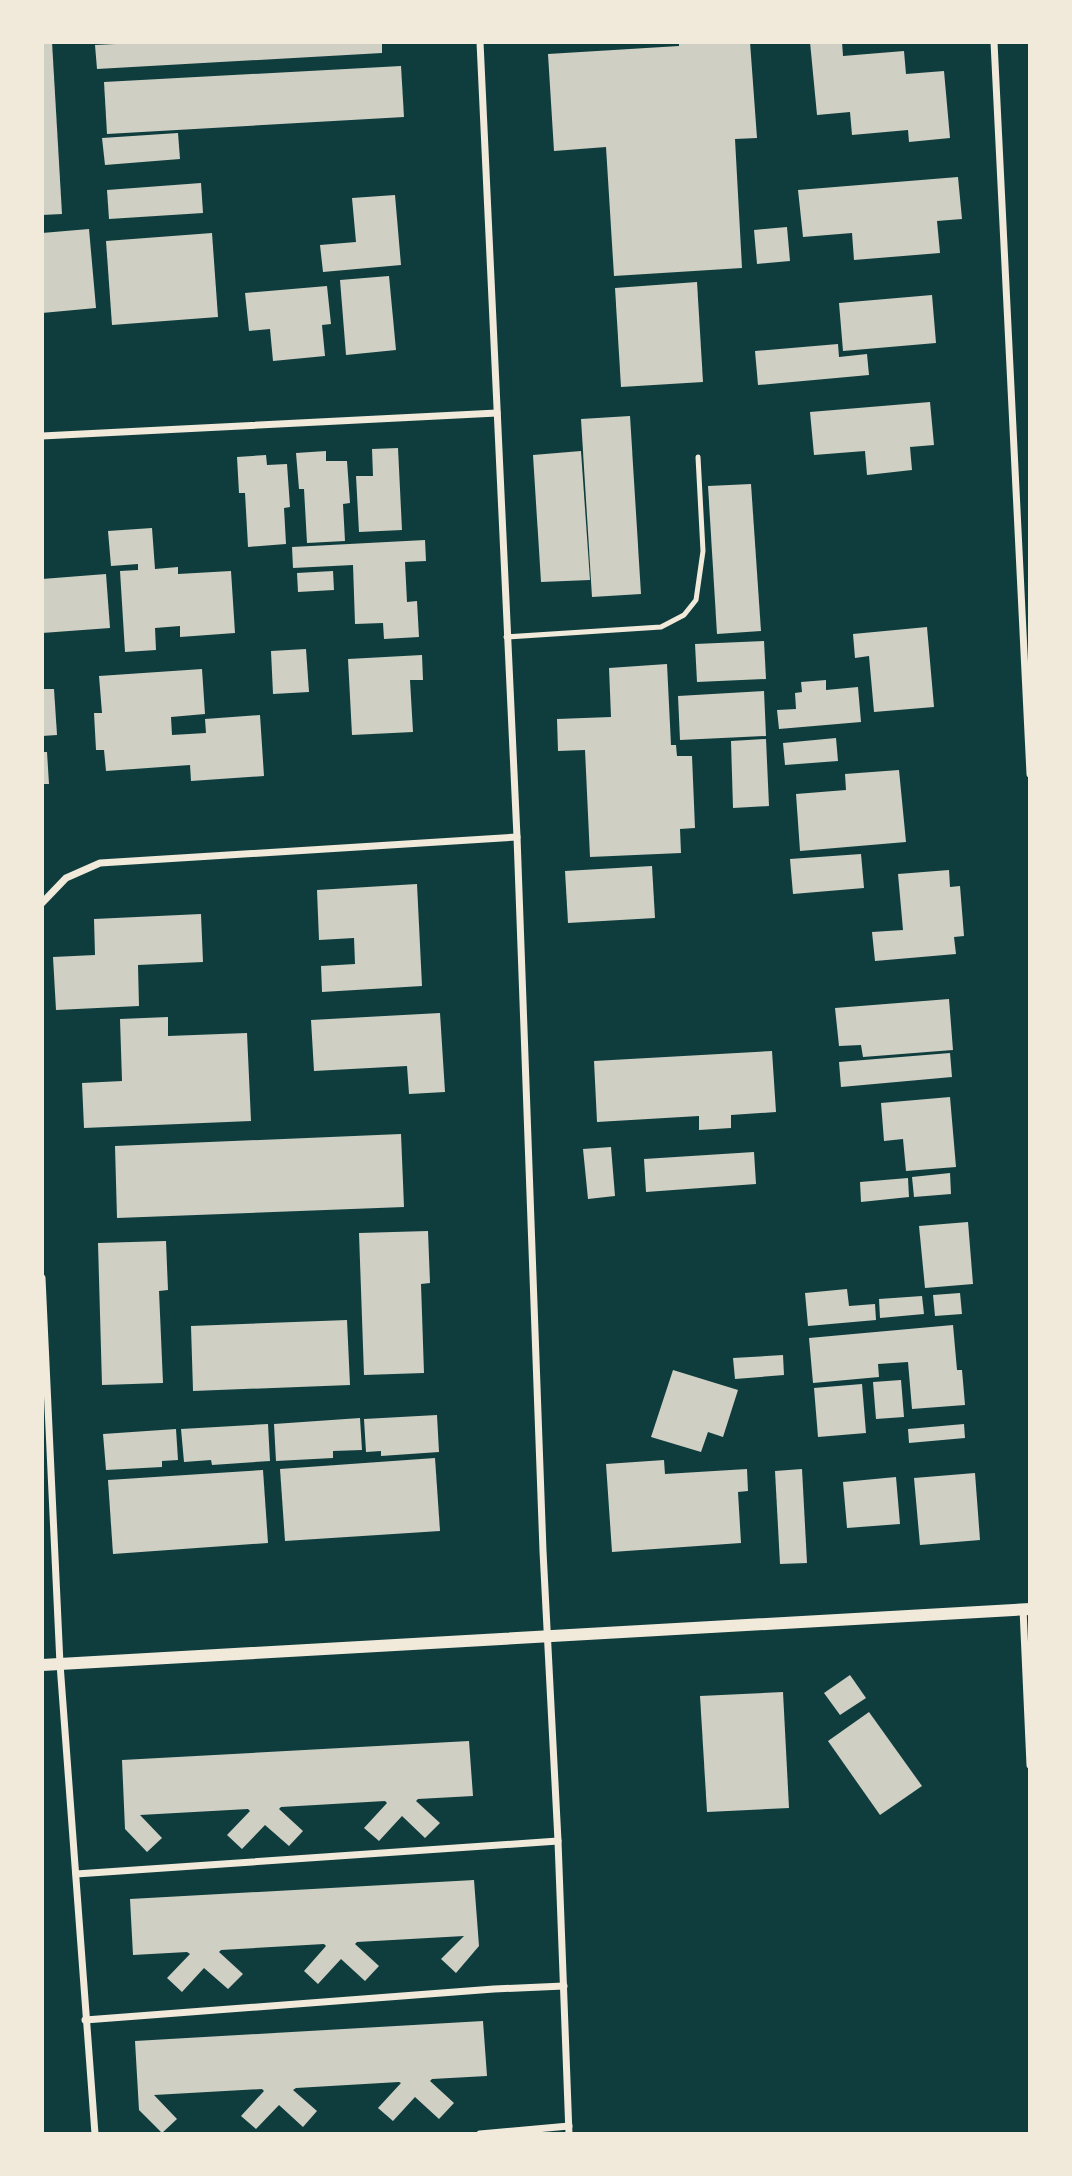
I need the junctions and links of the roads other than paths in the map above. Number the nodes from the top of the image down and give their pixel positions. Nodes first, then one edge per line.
1 (480, 42) edge
2 (994, 42) edge
3 (497, 413) junction
4 (42, 436) edge
5 (698, 457) dead end
6 (506, 636) junction
7 (1030, 774) edge
8 (517, 837) junction
9 (42, 903) edge
10 (42, 1278) edge
11 (1026, 1609) edge
12 (549, 1637) junction
13 (60, 1664) junction
14 (42, 1665) edge
15 (1030, 1765) edge
16 (558, 1841) junction
17 (76, 1874) junction
18 (564, 1986) junction
19 (85, 2020) junction
20 (569, 2130) edge
21 (95, 2134) edge
22 (480, 2134) edge

1 - 3 street
2 - 7 street
3 - 4 street
3 - 6 street
5 - 6 lane
6 - 8 street
8 - 9 street
8 - 12 street
10 - 13 street
11 - 12 street
11 - 15 street
12 - 13 street
12 - 16 street
13 - 14 street
13 - 17 street
16 - 17 street
16 - 18 street
17 - 19 street
18 - 19 street
18 - 20 street
19 - 21 street
20 - 22 street

